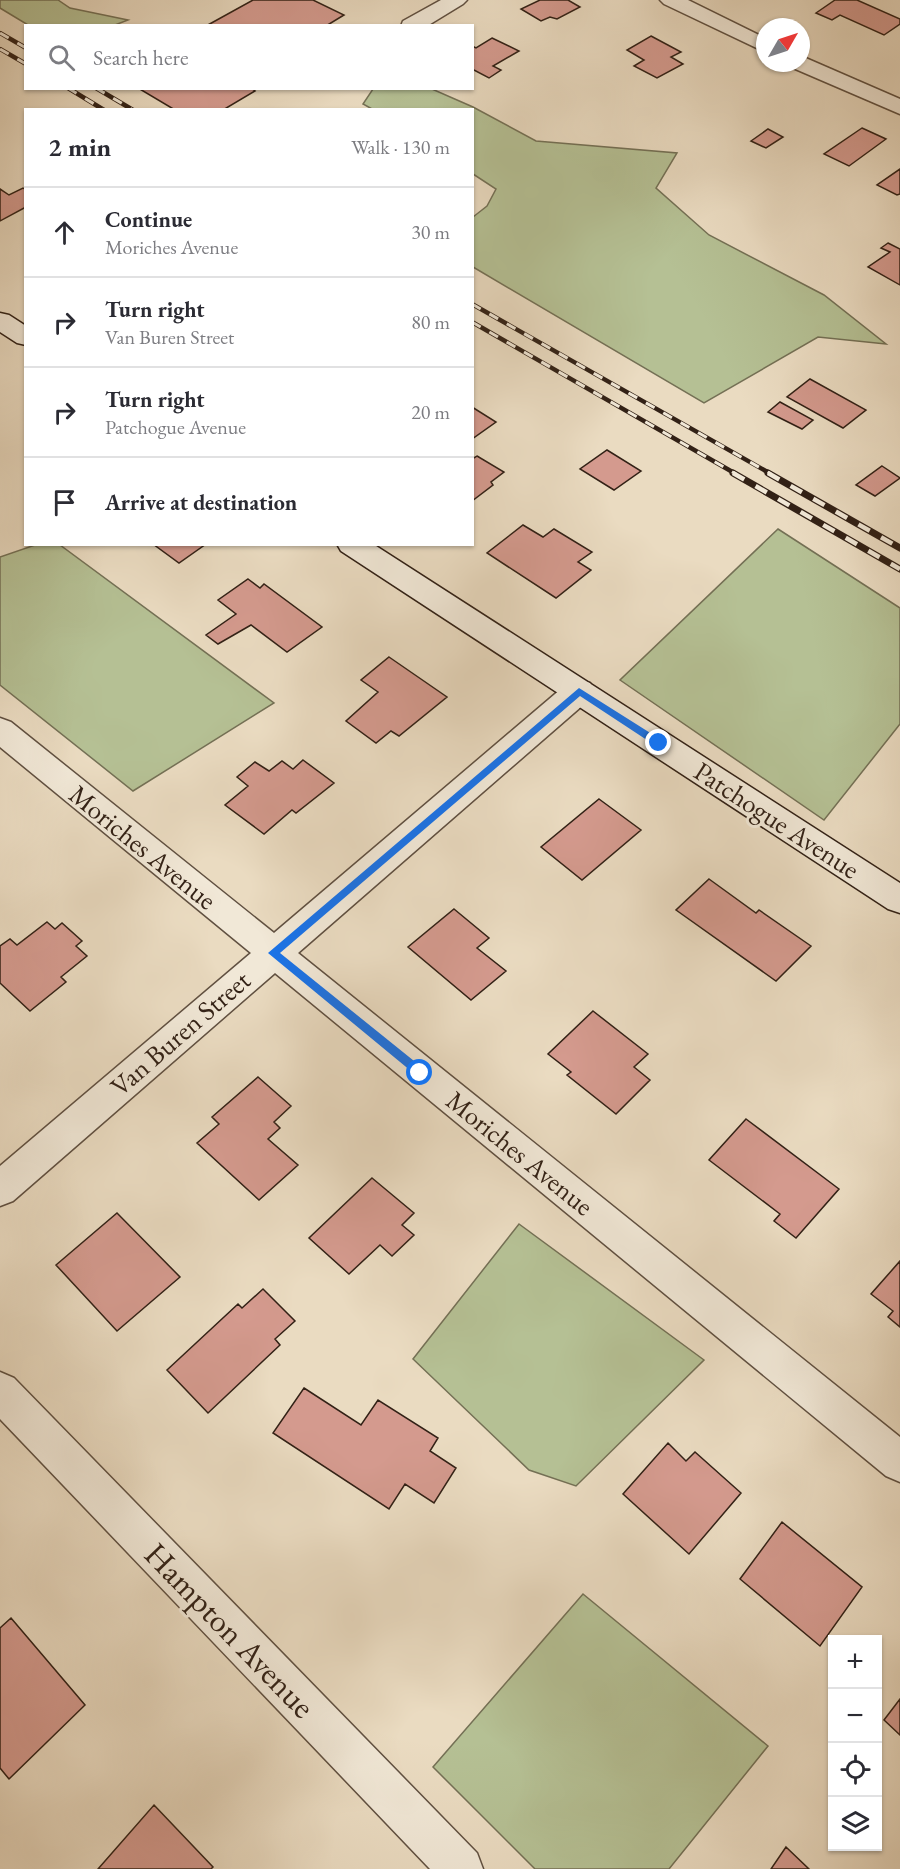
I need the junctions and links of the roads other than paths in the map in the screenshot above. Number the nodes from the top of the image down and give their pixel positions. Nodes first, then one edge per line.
1 (417, 0) edge
2 (670, 0) edge
3 (447, 5) edge
4 (414, 24) edge
5 (756, 42) edge
6 (810, 67) edge
7 (900, 107) edge
8 (0, 321) edge
9 (24, 336) edge
10 (354, 546) edge
11 (579, 691) junction
12 (0, 730) edge
13 (900, 900) edge
14 (273, 953) junction
15 (0, 1189) edge
16 (0, 1391) edge
17 (900, 1462) edge
18 (461, 1869) edge

1 - 3 street
2 - 5 street
3 - 4 street
6 - 7 street
8 - 9 street
10 - 11 street, Patchogue Avenue
11 - 13 street, Patchogue Avenue
11 - 14 street, Van Buren Street
12 - 14 street, Moriches Avenue
14 - 15 street, Van Buren Street
14 - 17 street, Moriches Avenue
16 - 18 street, Hampton Avenue

